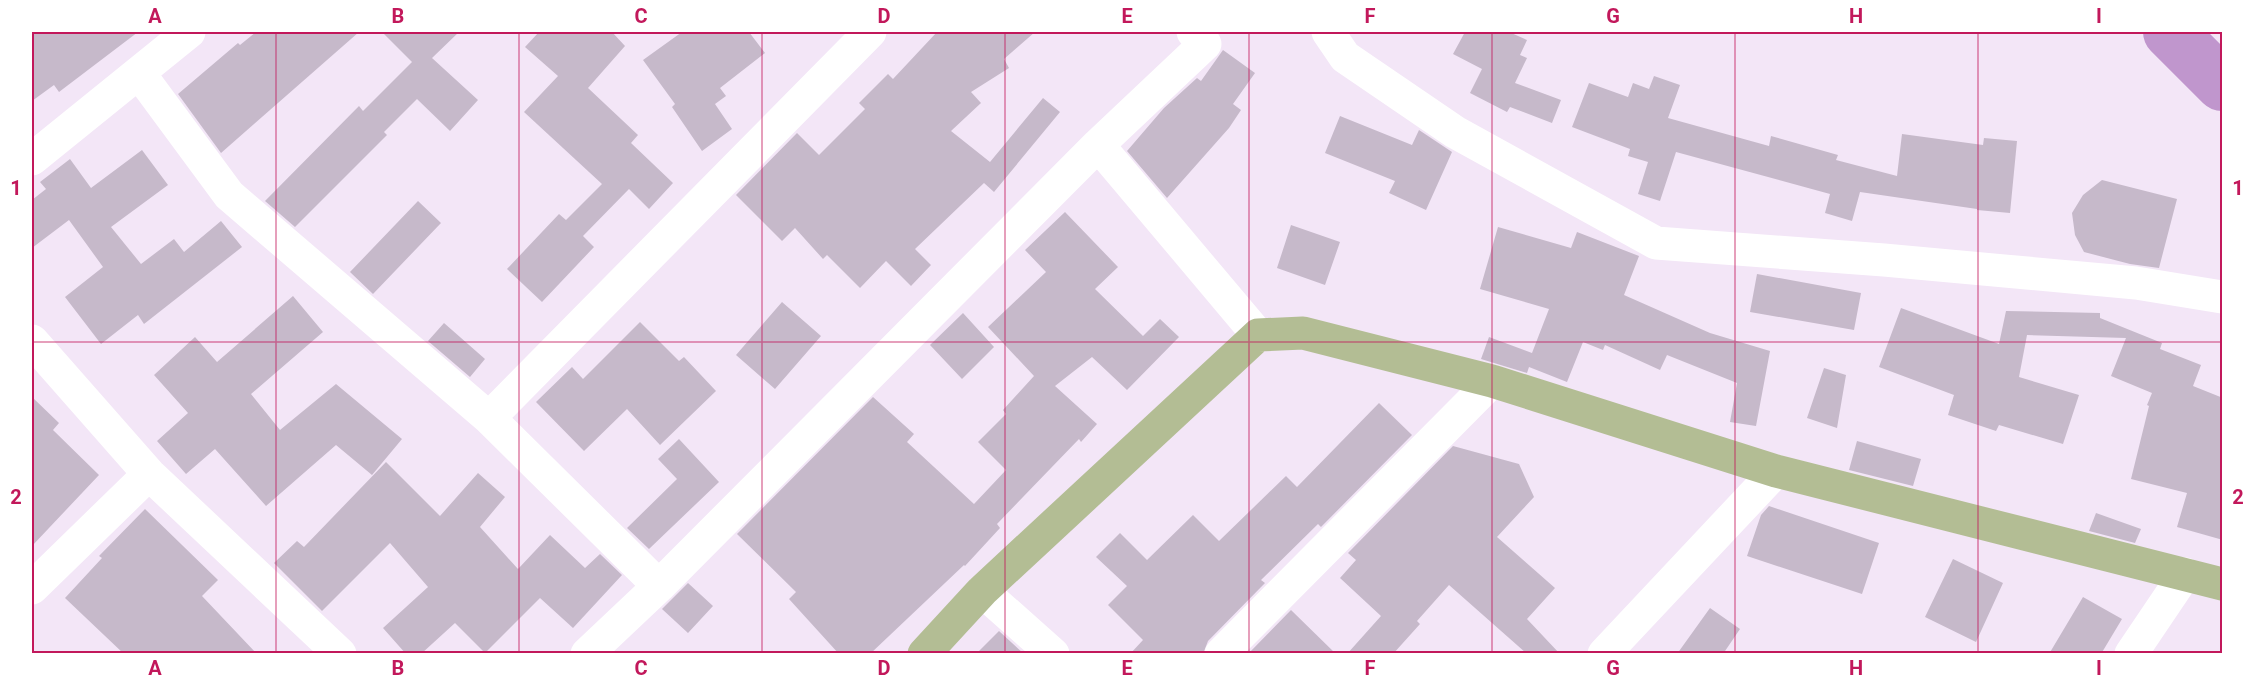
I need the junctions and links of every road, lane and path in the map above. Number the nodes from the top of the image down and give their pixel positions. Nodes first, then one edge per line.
1 (189, 32) edge
2 (870, 32) edge
3 (1193, 32) edge
4 (1328, 32) edge
5 (139, 73) junction
6 (1098, 145) junction
7 (32, 159) edge
8 (2223, 297) edge
9 (1258, 335) junction
10 (32, 341) edge
11 (1492, 381) junction
12 (489, 418) junction
13 (1776, 471) junction
14 (149, 474) junction
15 (2185, 573) junction
16 (2223, 584) edge
17 (659, 586) junction
18 (32, 588) edge
19 (982, 591) junction
20 (340, 654) edge
21 (587, 654) edge
22 (924, 654) edge
23 (1053, 654) edge
24 (1221, 654) edge
25 (1604, 654) edge
26 (2131, 654) edge

1 - 5 street
2 - 12 street
3 - 6 street
4 - 8 street
5 - 7 street
5 - 12 street
6 - 9 street
6 - 17 street
9 - 11 main road
9 - 19 main road
10 - 14 street
11 - 13 main road
11 - 24 street
12 - 17 street
13 - 15 main road
13 - 25 street
14 - 18 street
14 - 20 street
15 - 16 main road
15 - 26 street
17 - 21 street
19 - 22 main road
19 - 23 street

